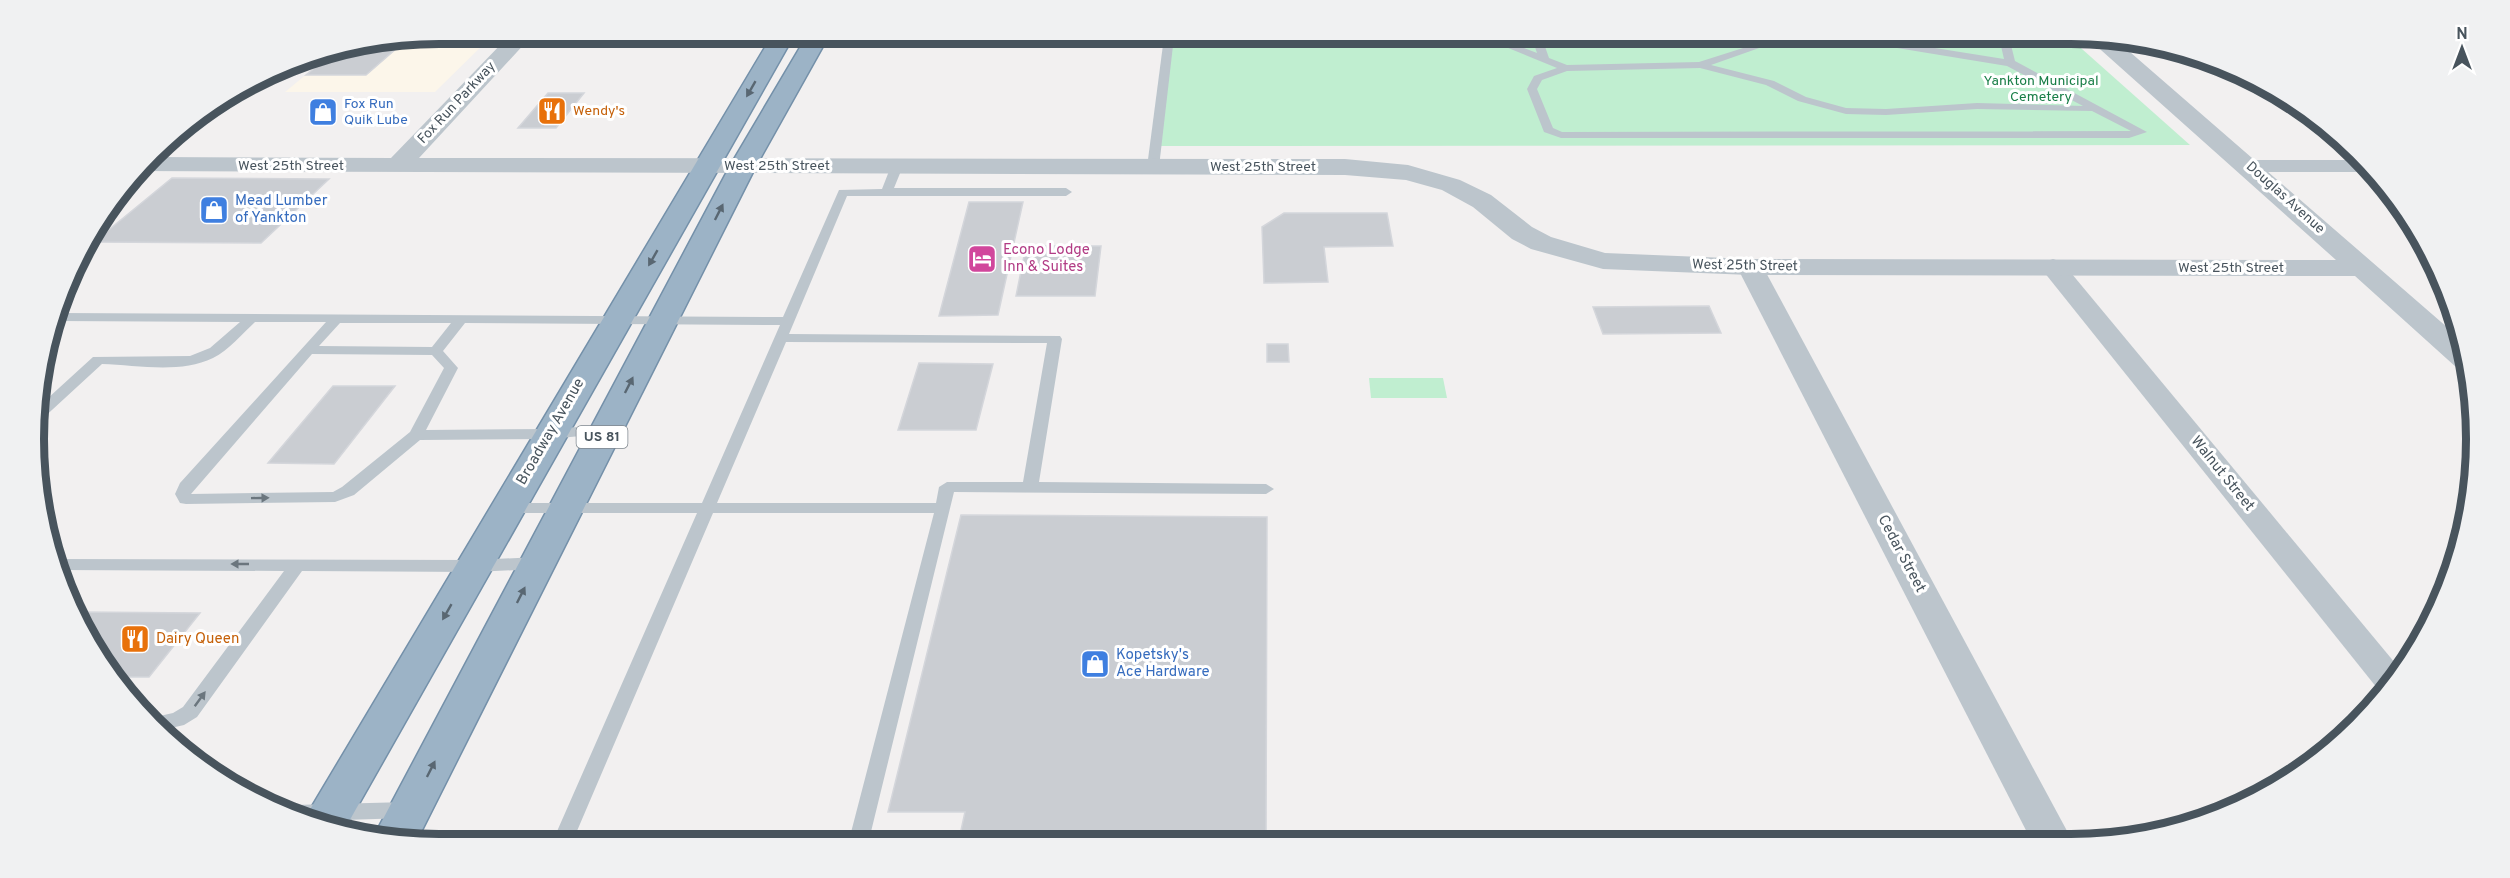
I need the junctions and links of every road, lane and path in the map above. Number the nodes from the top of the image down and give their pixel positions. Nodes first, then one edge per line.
1 (513, 44) edge
2 (778, 44) edge
3 (813, 44) edge
4 (1170, 44) edge
5 (1505, 44) edge
6 (1539, 44) edge
7 (1766, 44) edge
8 (1888, 44) edge
9 (2006, 44) edge
10 (2110, 45) edge
11 (1544, 59) junction
12 (2010, 63) junction
13 (1700, 65) junction
14 (1566, 68) junction
15 (2092, 109) junction
16 (154, 165) edge
17 (397, 166) junction
18 (706, 166) junction
19 (743, 166) junction
20 (897, 166) junction
21 (1153, 166) junction
22 (2249, 166) junction
23 (2357, 166) edge
24 (887, 192) junction
25 (1066, 192) dead end
26 (1750, 267) junction
27 (2053, 267) junction
28 (2362, 268) junction
29 (63, 317) edge
30 (252, 318) junction
31 (336, 319) junction
32 (461, 320) junction
33 (788, 321) junction
34 (615, 322) junction
35 (662, 322) junction
36 (781, 338) junction
37 (308, 350) junction
38 (436, 351) junction
39 (2457, 352) edge
40 (44, 409) edge
41 (606, 430) junction
42 (550, 434) junction
43 (416, 435) junction
44 (1030, 488) junction
45 (1266, 489) dead end
46 (507, 508) junction
47 (708, 508) junction
48 (943, 508) junction
49 (566, 509) junction
50 (537, 563) junction
51 (298, 564) junction
52 (64, 565) edge
53 (474, 566) junction
54 (2387, 678) edge
55 (164, 723) edge
56 (410, 810) junction
57 (317, 815) edge
58 (321, 817) edge
59 (398, 832) edge
60 (566, 834) edge
61 (861, 834) edge
62 (2049, 834) edge

1 - 17 street, Fox Run Parkway
2 -> 18 highway, Broadway Avenue / US 81
3 - 19 highway, US 81
4 - 21 lane
5 - 11 lane
6 - 11 lane
7 - 13 lane
8 - 12 lane
9 - 12 lane
10 - 22 street, Douglas Avenue
11 - 14 lane
12 - 15 lane
13 - 14 lane
13 - 15 lane
14 - 15 lane
16 - 17 street, West 25th Street
17 - 18 street, West 25th Street
18 - 19 street, West 25th Street
18 -> 34 highway, Broadway Avenue / US 81
19 - 20 street, West 25th Street
35 -> 19 highway, US 81
20 - 21 street, West 25th Street
20 - 24 lane
21 - 26 street, West 25th Street
22 - 23 street
22 - 28 street, Douglas Avenue
24 - 25 lane
24 - 33 lane
26 - 27 street, West 25th Street
26 - 62 street, Cedar Street
27 - 28 street, West 25th Street
27 - 54 street, Walnut Street
28 - 39 street, Douglas Avenue
29 - 30 lane
30 - 31 lane
30 - 40 lane
31 - 32 lane
31 - 37 lane
32 - 34 lane
32 - 38 lane
33 - 35 lane
33 - 36 lane
34 - 35 lane
34 - 42 highway, Broadway Avenue / US 81
41 -> 35 highway, US 81
36 - 44 lane
36 - 47 lane
37 - 38 lane
37 -> 43 lane
38 - 43 lane
41 - 42 lane
41 - 49 highway, US 81
42 - 43 lane
42 - 46 highway, Broadway Avenue / US 81
44 - 45 lane
44 - 48 lane
46 - 49 lane
46 - 53 highway, Broadway Avenue / US 81
47 - 48 lane
47 - 49 lane
47 - 60 lane
48 - 61 lane
49 - 50 highway, US 81
50 - 53 lane
56 -> 50 highway, US 81
51 -> 52 lane
51 - 53 lane
55 -> 51 lane
53 -> 57 highway, Broadway Avenue / US 81
56 - 58 lane
56 - 59 highway, US 81

